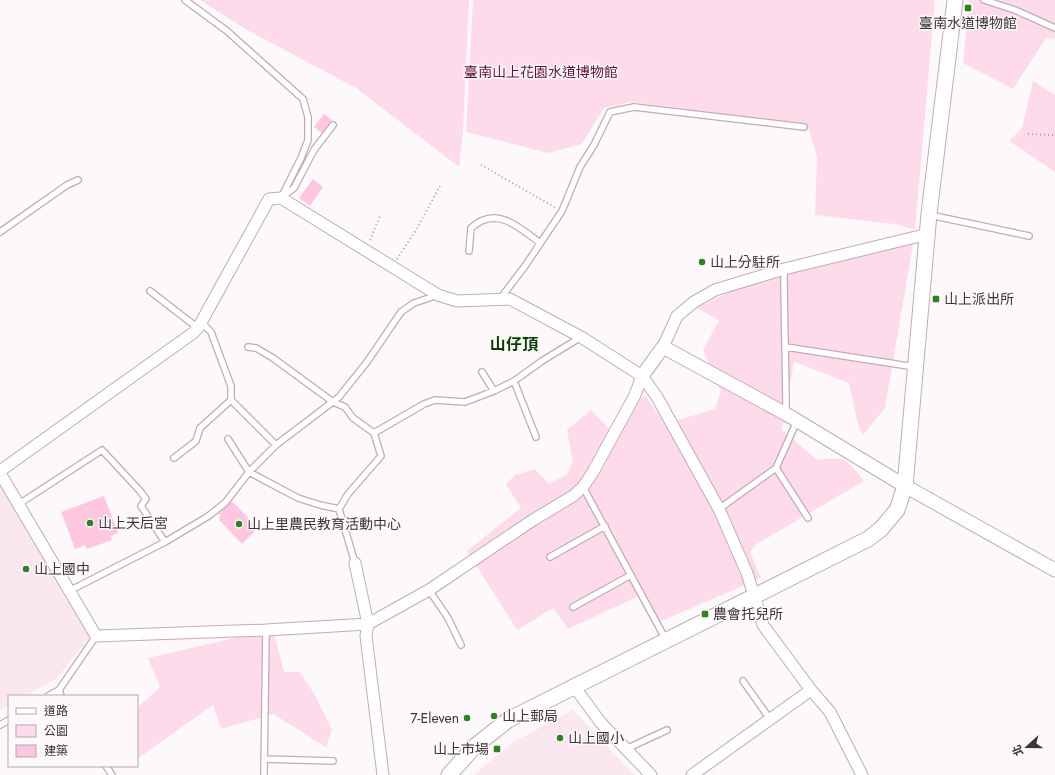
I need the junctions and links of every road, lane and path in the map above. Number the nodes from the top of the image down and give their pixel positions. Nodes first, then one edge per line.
1 (185, 0) edge
2 (954, 0) edge
3 (984, 0) edge
4 (1055, 28) edge
5 (333, 126) dead end
6 (804, 127) dead end
7 (1028, 134) dead end
8 (1055, 135) edge
9 (481, 165) dead end
10 (78, 180) dead end
11 (440, 186) dead end
12 (281, 198) junction
13 (562, 211) junction
14 (929, 214) junction
15 (380, 216) dead end
16 (0, 232) edge
17 (928, 234) junction
18 (1029, 236) dead end
19 (540, 243) junction
20 (366, 249) junction
21 (469, 251) dead end
22 (393, 266) junction
23 (784, 270) junction
24 (150, 291) dead end
25 (438, 295) junction
26 (500, 299) junction
27 (199, 325) junction
28 (581, 337) junction
29 (786, 346) junction
30 (248, 347) dead end
31 (663, 347) junction
32 (917, 368) junction
33 (482, 372) dead end
34 (642, 376) junction
35 (514, 381) junction
36 (494, 391) junction
37 (231, 400) junction
38 (334, 402) junction
39 (791, 417) junction
40 (374, 433) junction
41 (536, 437) dead end
42 (228, 439) dead end
43 (276, 445) junction
44 (174, 458) dead end
45 (776, 468) junction
46 (0, 472) edge
47 (249, 472) junction
48 (906, 486) junction
49 (583, 487) junction
50 (19, 504) junction
51 (339, 509) junction
52 (719, 509) junction
53 (808, 518) dead end
54 (605, 526) junction
55 (165, 542) junction
56 (550, 557) dead end
57 (355, 563) joint
58 (1055, 570) edge
59 (631, 575) junction
60 (429, 590) junction
61 (70, 591) junction
62 (754, 594) junction
63 (573, 607) dead end
64 (368, 624) junction
65 (266, 630) junction
66 (96, 636) junction
67 (666, 641) junction
68 (461, 645) dead end
69 (743, 682) dead end
70 (573, 685) junction
71 (59, 690) junction
72 (811, 690) junction
73 (50, 695) edge
74 (61, 695) edge
75 (770, 719) junction
76 (667, 730) dead end
77 (626, 749) junction
78 (264, 759) junction
79 (334, 761) dead end
80 (859, 774) edge
81 (264, 775) edge
82 (383, 775) edge
83 (449, 775) edge
84 (651, 775) edge
85 (692, 775) edge

1 - 12 lane
2 - 14 main road
3 - 4 lane
5 - 12 lane
6 - 13 lane
7 - 8 path
9 - 13 path
10 - 16 lane
11 - 22 path
12 - 20 street
12 - 27 street
13 - 19 lane
14 - 17 main road
14 - 18 lane
15 - 20 path
17 - 23 street
17 - 32 main road
19 - 21 lane
19 - 26 lane
20 - 22 street
22 - 25 street
23 - 29 lane
23 - 31 street
24 - 27 lane
25 - 26 street
25 - 38 lane
26 - 28 street
27 - 37 lane
27 - 46 street
28 - 34 street
28 - 35 lane
29 - 32 lane
29 - 39 lane
30 - 38 lane
31 - 34 street
31 - 39 street
32 - 48 main road
33 - 36 lane
34 - 49 street
34 - 52 street
35 - 36 lane
35 - 41 lane
36 - 40 lane
37 - 43 lane
37 - 44 lane
38 - 40 lane
38 - 43 lane
39 - 45 lane
39 - 48 street
40 - 51 lane
42 - 47 lane
43 - 47 lane
45 - 52 lane
45 - 53 lane
46 - 50 street
47 - 51 lane
47 - 55 lane
48 - 58 street
48 - 62 main road
49 - 54 lane
49 - 60 street
50 - 55 lane
50 - 61 street
51 - 57 lane
52 - 62 street
54 - 56 lane
54 - 59 lane
55 - 61 lane
57 - 64 street
59 - 63 lane
59 - 67 lane
60 - 64 street
60 - 68 lane
61 - 66 street
62 - 67 main road
62 - 72 street
64 - 65 street
64 - 82 street
65 - 66 street
65 - 78 lane
66 - 71 lane
67 - 70 main road
69 - 75 lane
70 - 77 street
70 - 83 main road
71 - 73 lane
71 - 74 lane
72 - 75 street
72 - 80 street
75 - 85 street
76 - 77 lane
77 - 84 street
78 - 79 lane
78 - 81 lane

